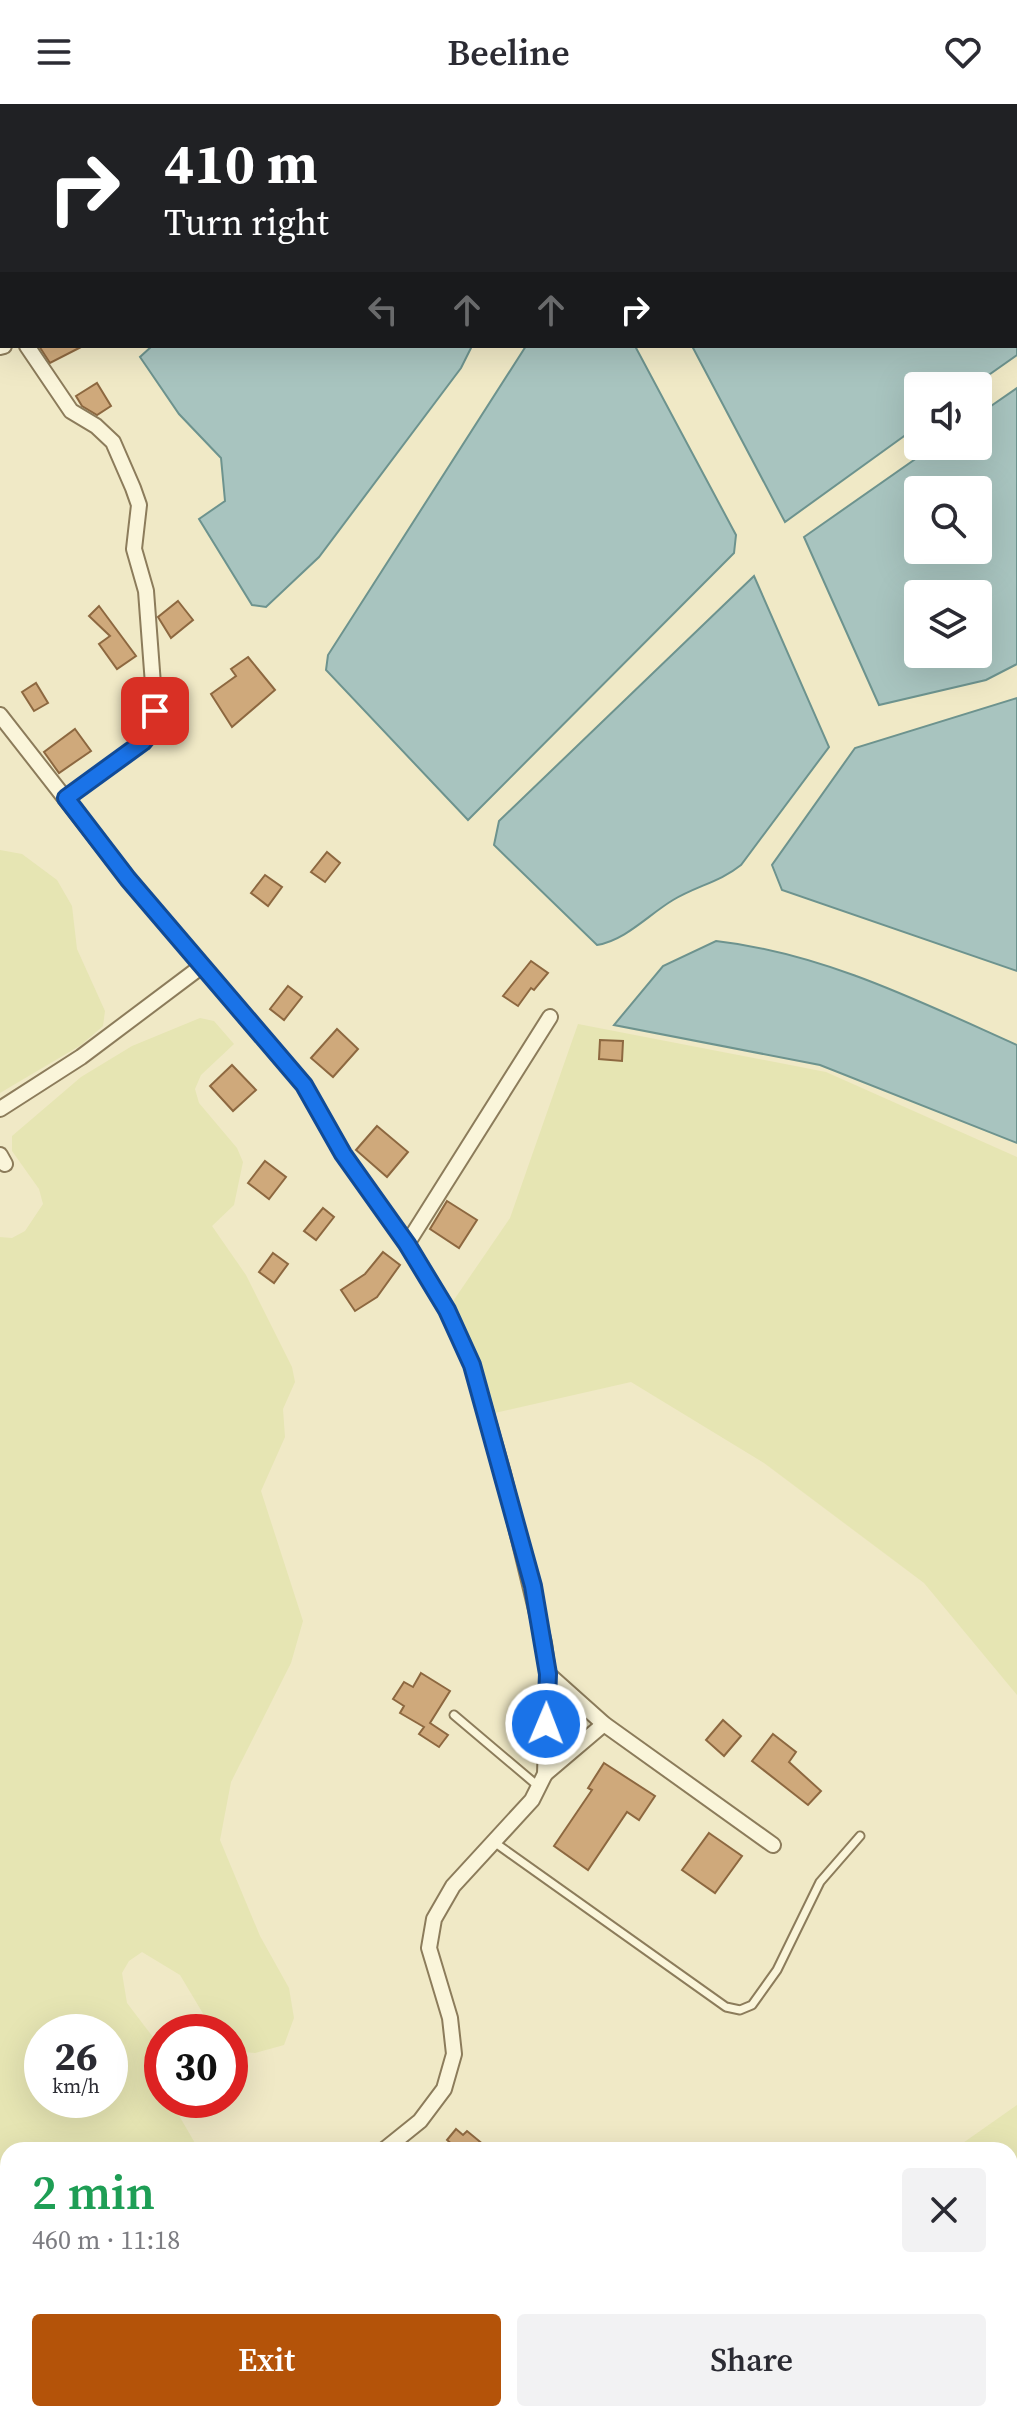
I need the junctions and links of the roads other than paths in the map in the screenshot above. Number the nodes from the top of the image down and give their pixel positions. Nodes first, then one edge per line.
1 (28, 348) edge
2 (0, 715) edge
3 (66, 798) junction
4 (202, 966) junction
5 (550, 1017) dead end
6 (0, 1109) edge
7 (407, 1244) junction
8 (548, 1674) junction
9 (454, 1715) dead end
10 (604, 1724) junction
11 (542, 1780) junction
12 (860, 1836) dead end
13 (492, 1840) junction
14 (773, 1845) dead end
15 (394, 2142) edge

1 - 3 street
2 - 3 street
3 - 4 street
4 - 6 street
4 - 7 street
5 - 7 street
7 - 8 street
8 - 10 street
8 - 11 street
9 - 11 lane
10 - 11 street
10 - 14 street
11 - 13 street
12 - 13 lane
13 - 15 street

